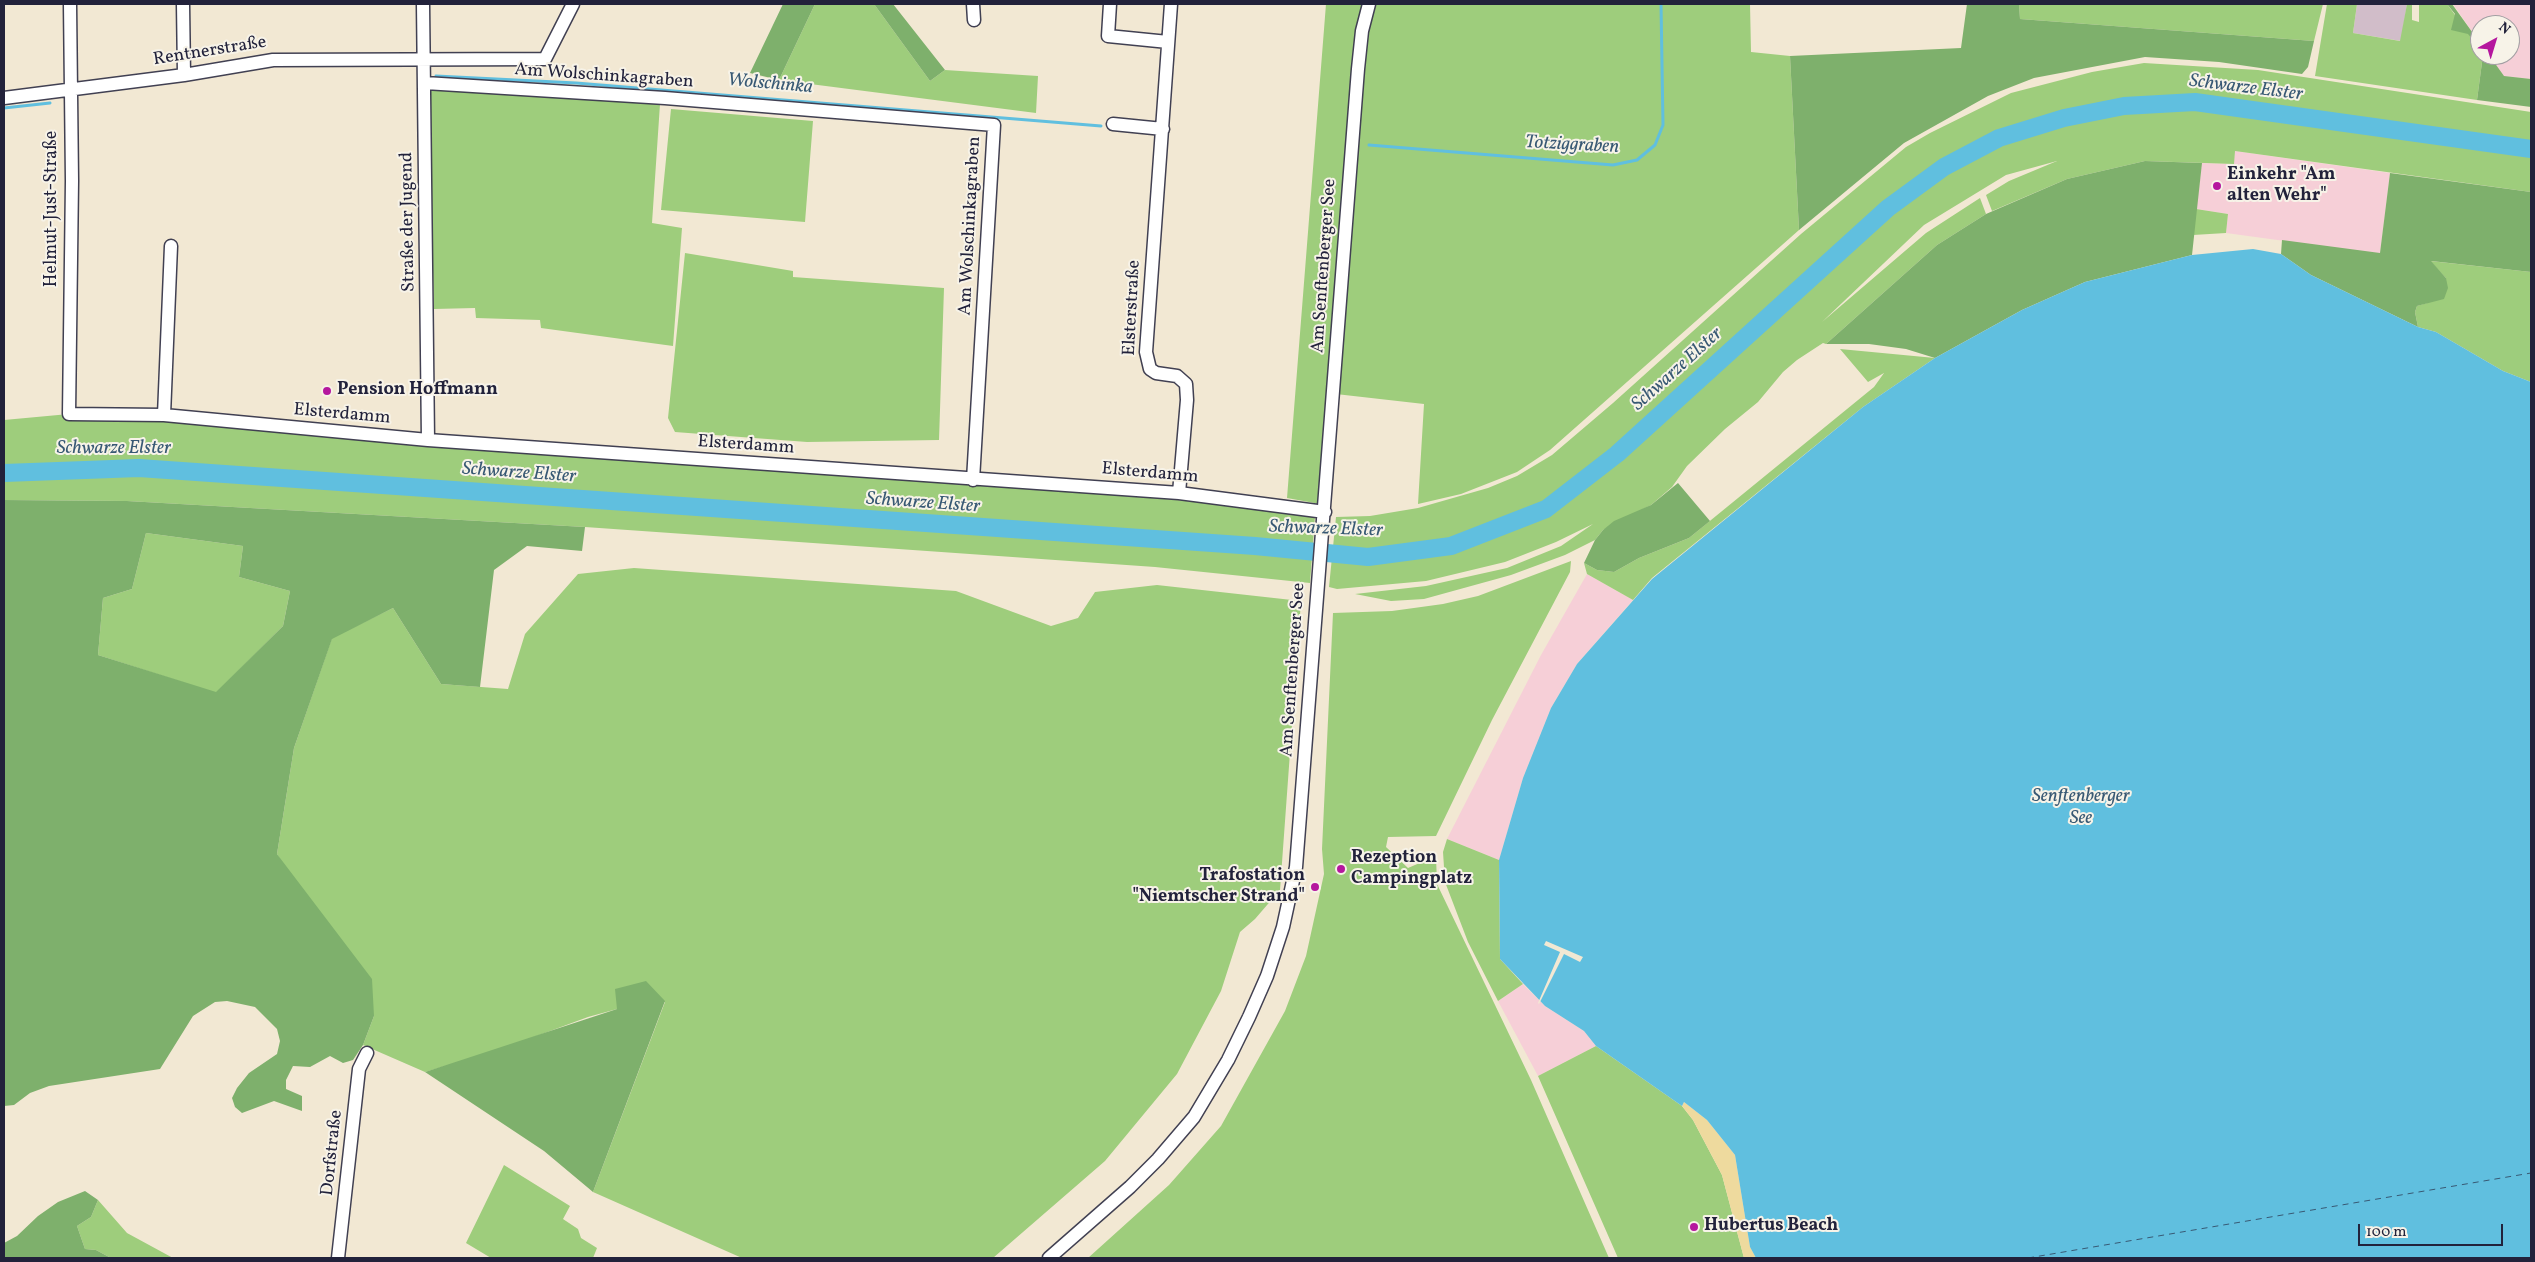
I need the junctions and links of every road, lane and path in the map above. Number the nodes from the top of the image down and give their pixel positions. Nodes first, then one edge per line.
1 (70, 4) edge
2 (183, 4) edge
3 (423, 4) edge
4 (573, 4) edge
5 (974, 4) edge
6 (1110, 4) edge
7 (1171, 4) edge
8 (1369, 4) edge
9 (974, 20) dead end
10 (1168, 42) junction
11 (423, 59) junction
12 (184, 74) junction
13 (425, 83) junction
14 (71, 90) junction
15 (4, 98) edge
16 (1113, 124) dead end
17 (1163, 129) junction
18 (171, 246) dead end
19 (69, 414) joint
20 (164, 416) junction
21 (428, 440) junction
22 (973, 480) junction
23 (1179, 493) junction
24 (1325, 512) junction
25 (367, 1053) dead end
26 (338, 1258) edge
27 (1049, 1258) edge

1 - 14 street, Helmut-Just-Straße
2 - 12 street
3 - 11 street, Straße der Jugend
4 - 11 street, Rentnerstraße
5 - 9 street
6 - 10 street
7 - 10 street, Elsterstraße
8 - 24 street, Am Senftenberger See
10 - 17 street, Elsterstraße
11 - 12 street, Rentnerstraße
11 - 13 street, Straße der Jugend
12 - 14 street, Rentnerstraße
13 - 21 street, Straße der Jugend
13 - 22 street, Am Wolschinkagraben
14 - 15 street, Rentnerstraße
14 - 19 street, Helmut-Just-Straße
16 - 17 street
17 - 23 street, Elsterstraße
18 - 20 street
19 - 20 street, Elsterdamm
20 - 21 street, Elsterdamm
21 - 22 street, Elsterdamm
22 - 23 street, Elsterdamm
23 - 24 street, Elsterdamm
24 - 27 street, Am Senftenberger See
25 - 26 street, Dorfstraße

